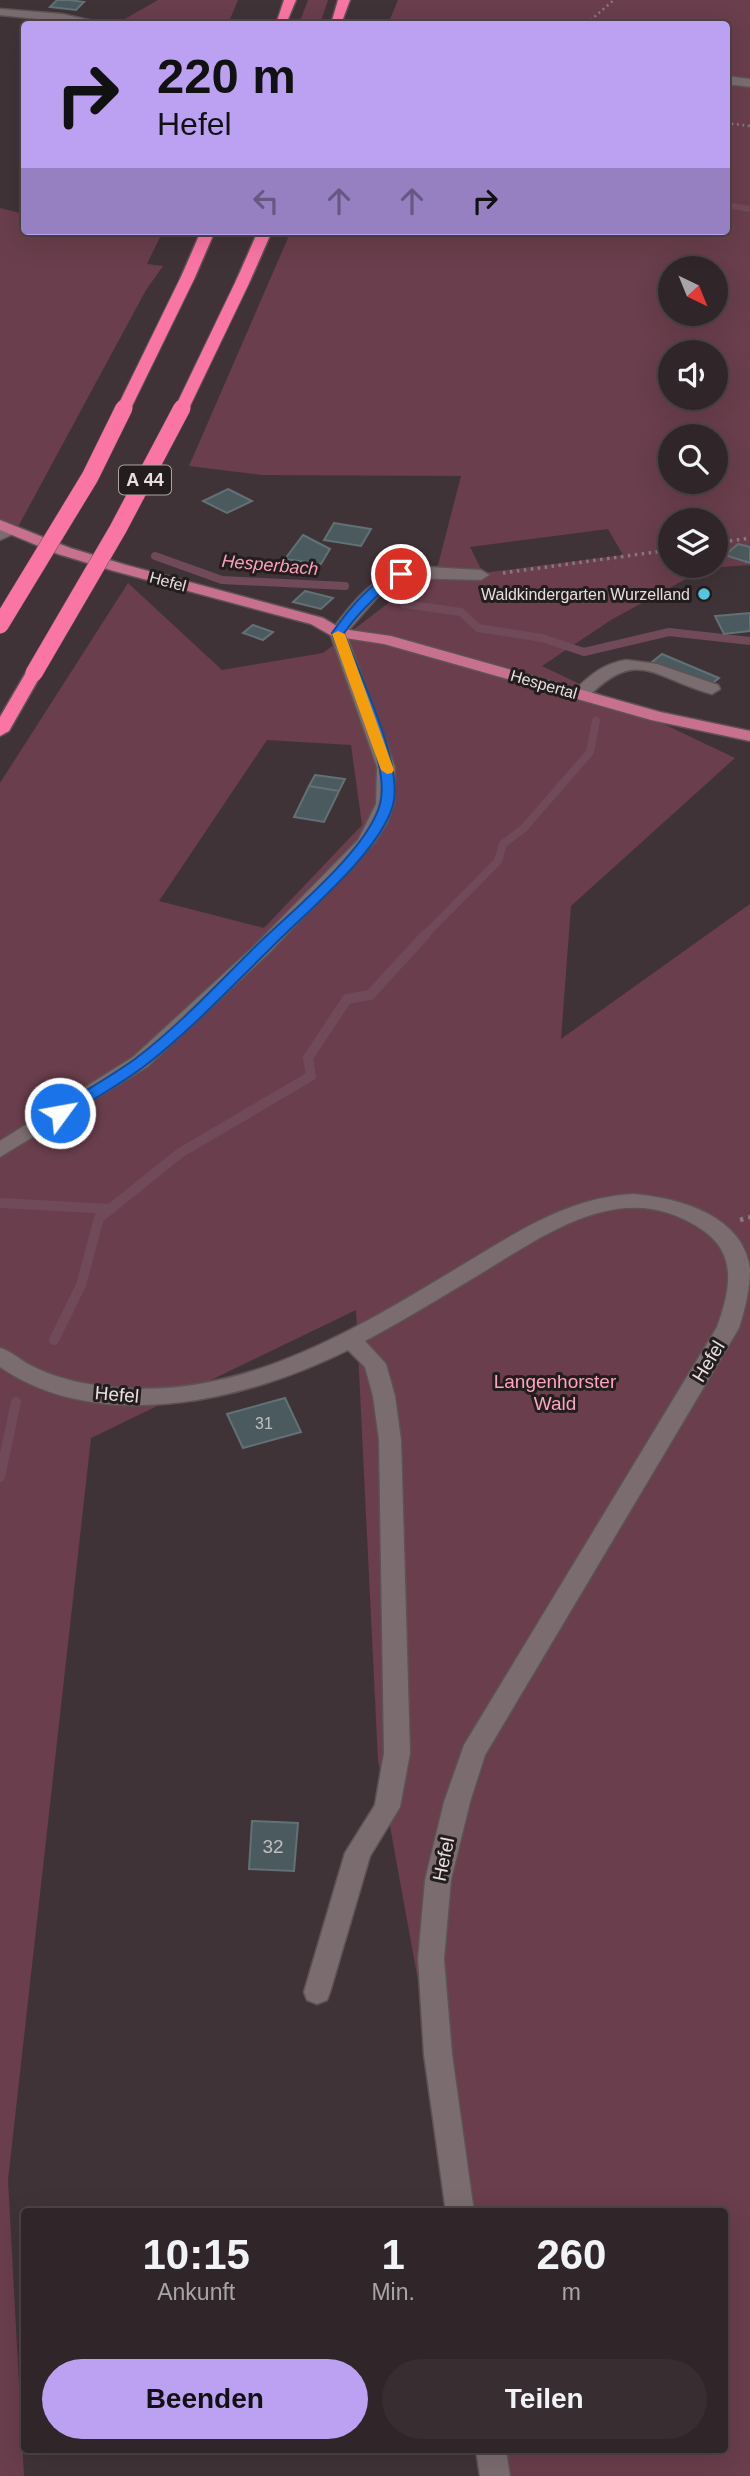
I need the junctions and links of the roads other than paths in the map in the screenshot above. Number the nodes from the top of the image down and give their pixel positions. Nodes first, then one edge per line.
1 (290, 0) edge
2 (344, 0) edge
3 (0, 12) edge
4 (84, 21) edge
5 (282, 21) edge
6 (337, 21) edge
7 (730, 80) edge
8 (750, 83) edge
9 (206, 235) edge
10 (263, 235) edge
11 (4, 530) edge
12 (481, 575) road end
13 (0, 625) edge
14 (338, 633) junction
15 (712, 689) dead end
16 (580, 695) junction
17 (0, 731) edge
18 (750, 736) edge
19 (0, 1150) edge
20 (351, 1340) junction
21 (0, 1356) edge
22 (317, 1992) dead end
23 (459, 2208) edge
24 (491, 2453) edge
25 (495, 2476) edge

1 - 5 highway
2 - 6 highway
3 - 4 street
7 - 8 street
9 - 13 highway, A 44, bridge
10 - 17 highway, A 44, bridge
11 - 14 main road, Hefel
12 - 14 street
14 - 16 main road, Hespertal
14 - 19 street
15 - 16 street
16 - 18 main road, Hespertal
20 - 21 street, Hefel
20 - 22 street
20 - 23 street, Hefel
24 - 25 street

